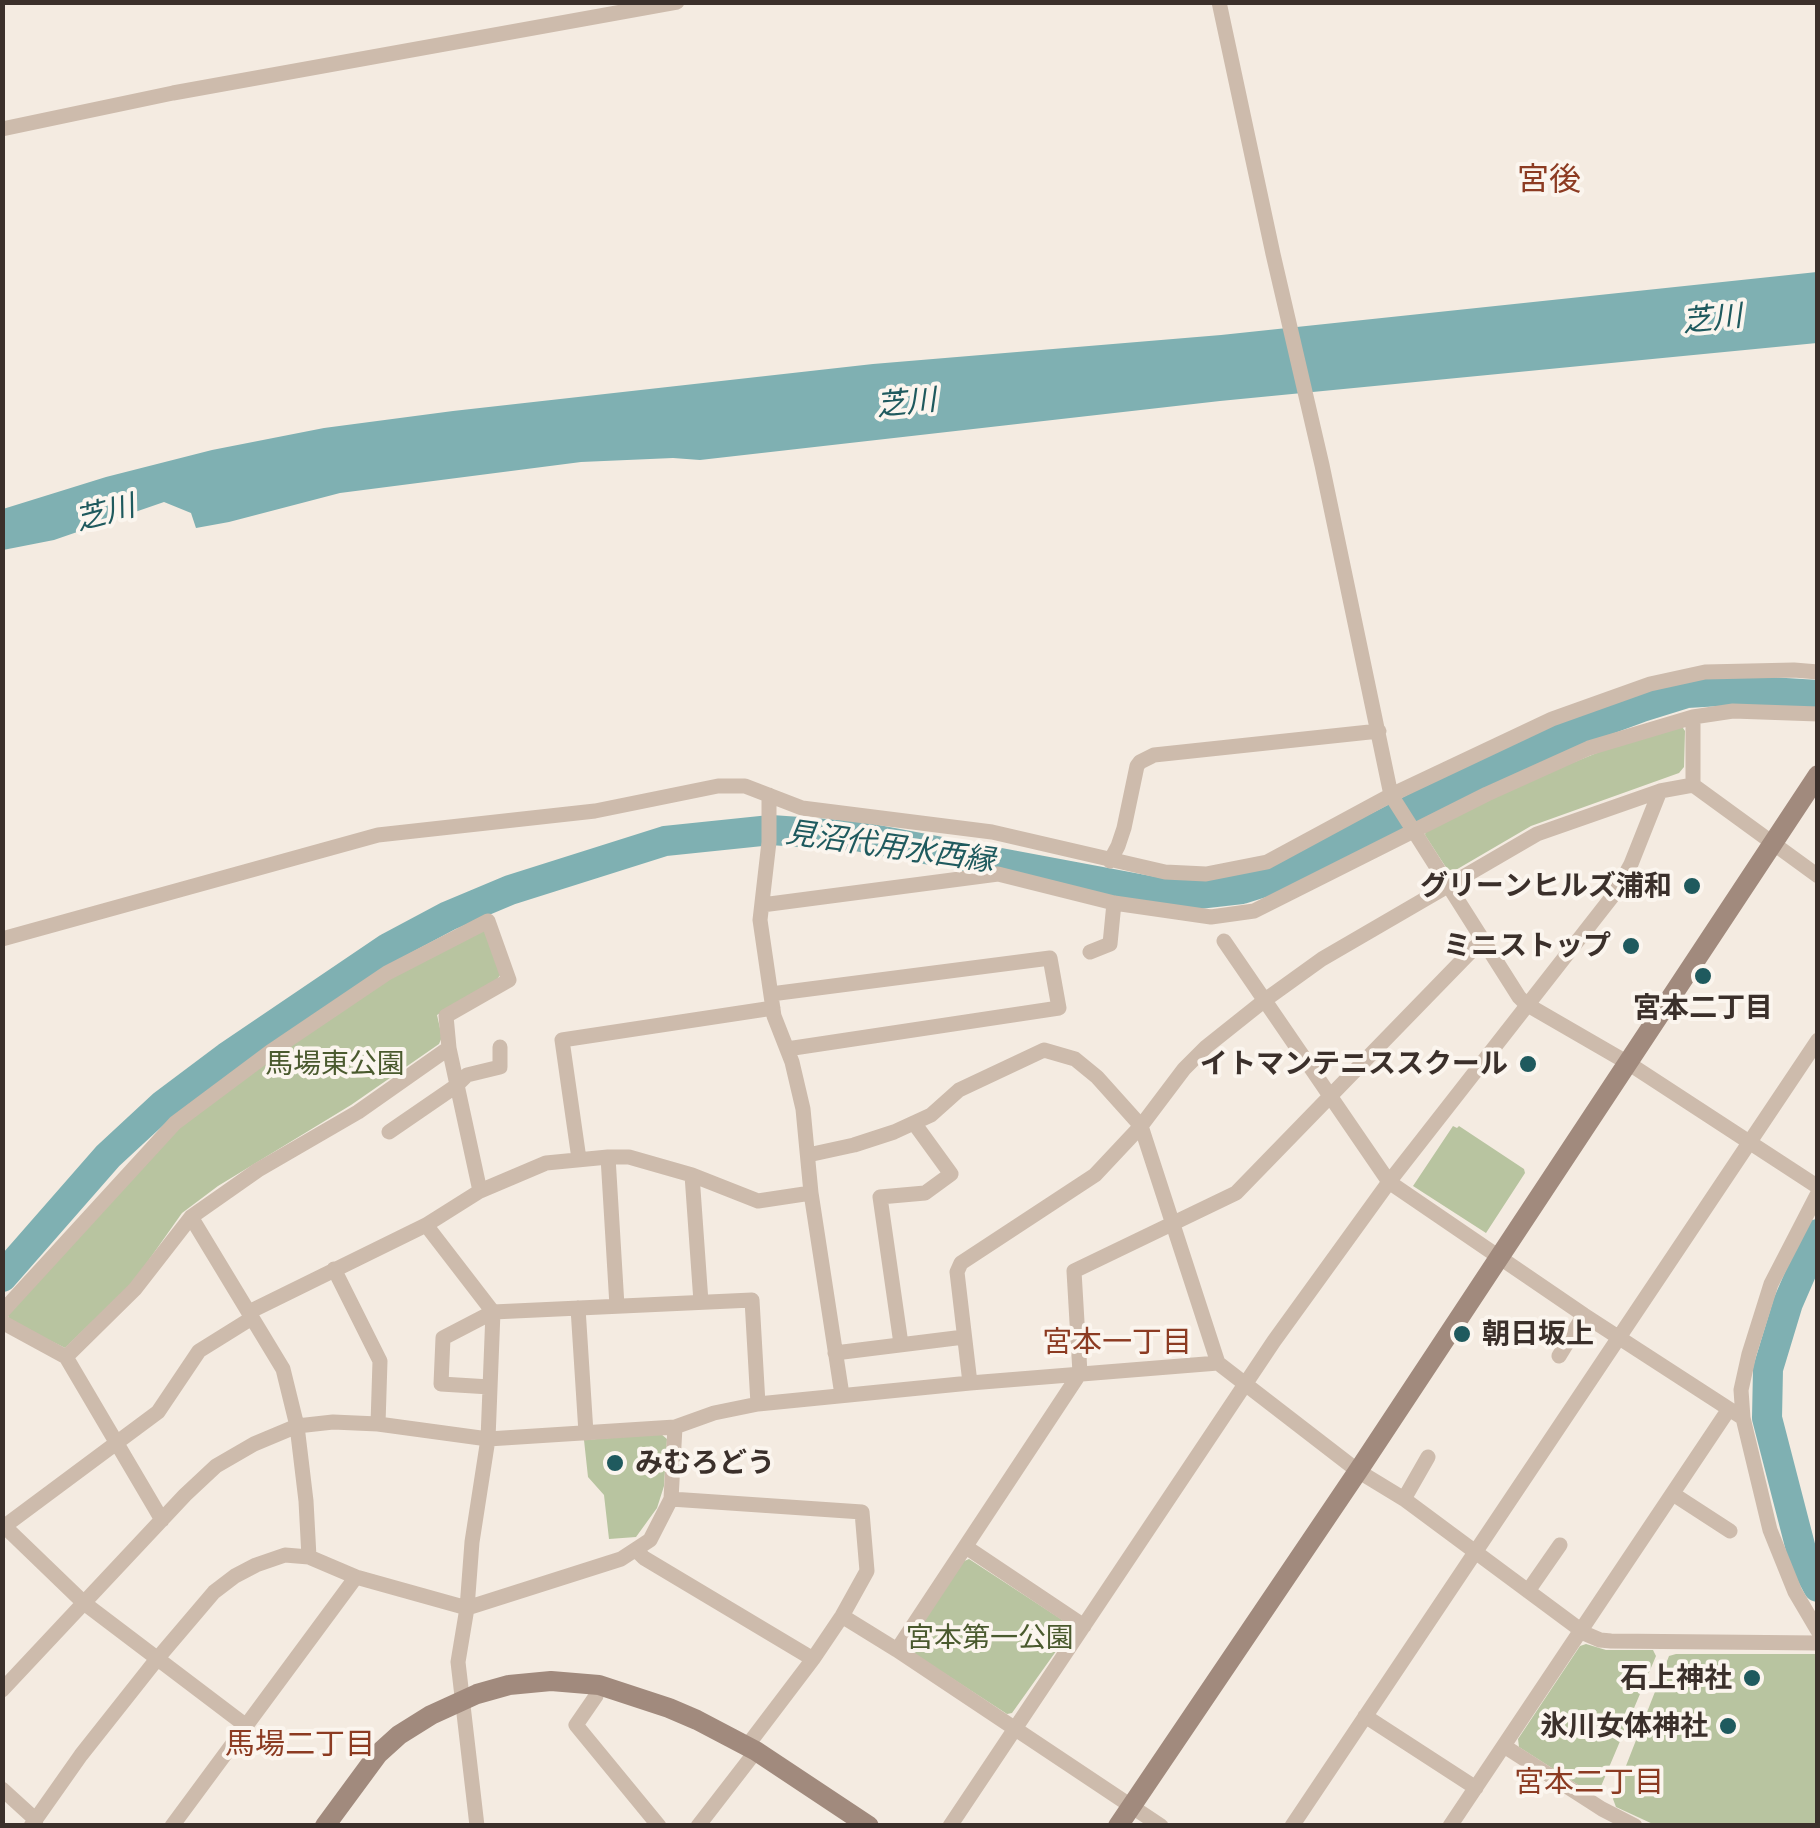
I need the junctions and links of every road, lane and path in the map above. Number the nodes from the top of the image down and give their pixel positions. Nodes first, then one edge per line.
1 (677, 2) edge
2 (1219, 2) edge
3 (2, 130) edge
4 (1818, 672) edge
5 (1818, 714) edge
6 (1693, 717) junction
7 (1379, 731) junction
8 (1818, 775) edge
9 (1693, 785) junction
10 (1660, 792) junction
11 (770, 794) junction
12 (1394, 798) junction
13 (1413, 828) junction
14 (1772, 844) junction
15 (1110, 861) junction
16 (1818, 876) edge
17 (1449, 886) junction
18 (1114, 903) junction
19 (762, 905) junction
20 (1217, 929) junction
21 (2, 939) edge
22 (1483, 939) junction
23 (1090, 952) dead end
24 (1265, 1000) junction
25 (772, 1001) junction
26 (1526, 1004) junction
27 (1818, 1040) edge
28 (500, 1047) dead end
29 (449, 1048) junction
30 (787, 1049) junction
31 (1628, 1063) junction
32 (456, 1086) junction
33 (1330, 1096) junction
34 (914, 1123) junction
35 (1141, 1126) junction
36 (388, 1132) dead end
37 (1748, 1142) junction
38 (808, 1155) junction
39 (608, 1156) junction
40 (579, 1159) junction
41 (692, 1175) junction
42 (1389, 1182) junction
43 (1818, 1190) edge
44 (480, 1192) junction
45 (811, 1193) junction
46 (191, 1217) junction
47 (1172, 1223) junction
48 (426, 1225) junction
49 (1499, 1255) junction
50 (334, 1268) junction
51 (701, 1302) junction
52 (616, 1306) junction
53 (578, 1308) junction
54 (2, 1312) edge
55 (492, 1312) junction
56 (250, 1315) junction
57 (1584, 1315) junction
58 (2, 1322) edge
59 (964, 1336) junction
60 (1620, 1337) junction
61 (901, 1344) junction
62 (835, 1352) junction
63 (1558, 1356) dead end
64 (66, 1357) junction
65 (1218, 1364) junction
66 (1080, 1373) junction
67 (970, 1383) junction
68 (1246, 1384) junction
69 (490, 1387) junction
70 (842, 1395) junction
71 (758, 1404) junction
72 (1736, 1414) junction
73 (378, 1424) junction
74 (297, 1426) junction
75 (675, 1427) junction
76 (586, 1433) junction
77 (488, 1439) junction
78 (117, 1444) junction
79 (1428, 1458) dead end
80 (1358, 1471) junction
81 (1673, 1494) junction
82 (671, 1499) junction
83 (1404, 1499) junction
84 (162, 1520) junction
85 (3, 1526) edge
86 (1730, 1531) dead end
87 (1560, 1545) dead end
88 (966, 1548) junction
89 (636, 1550) junction
90 (1476, 1552) junction
91 (309, 1557) junction
92 (356, 1576) junction
93 (1528, 1591) junction
94 (84, 1603) junction
95 (466, 1608) junction
96 (842, 1616) junction
97 (1084, 1626) junction
98 (1581, 1630) junction
99 (1818, 1631) edge
100 (1818, 1643) edge
101 (897, 1650) junction
102 (157, 1659) junction
103 (813, 1660) junction
104 (599, 1685) junction
105 (2, 1690) edge
106 (463, 1700) junction
107 (1365, 1716) junction
108 (245, 1725) junction
109 (1015, 1728) junction
110 (1504, 1746) junction
111 (752, 1749) junction
112 (1476, 1788) junction
113 (2, 1789) edge
114 (1131, 1805) junction
115 (1602, 1809) junction
116 (34, 1823) edge
117 (172, 1826) edge
118 (325, 1826) edge
119 (476, 1826) edge
120 (659, 1826) edge
121 (698, 1826) edge
122 (870, 1826) edge
123 (950, 1826) edge
124 (1118, 1826) edge
125 (1162, 1826) edge
126 (1292, 1826) edge
127 (1450, 1826) edge
128 (1595, 1826) edge
129 (1635, 1826) edge

1 - 3 street
2 - 7 street
4 - 12 street
5 - 6 street
6 - 9 street
6 - 13 street
7 - 12 street
7 - 15 street
8 - 14 street
9 - 10 street
9 - 14 street
10 - 17 street
10 - 26 street
11 - 15 street
11 - 19 street
11 - 21 street
12 - 13 street
12 - 15 street
13 - 17 street
13 - 20 street
14 - 16 street
14 - 31 street
17 - 22 street
17 - 24 street
18 - 19 street
18 - 20 street
18 - 23 street
19 - 25 street
20 - 24 street
22 - 26 street
22 - 33 street
24 - 33 street
24 - 35 street
25 - 30 street
25 - 30 street
25 - 40 street
26 - 31 street
26 - 42 street
27 - 37 street
28 - 32 street
29 - 32 street
29 - 46 street
29 - 54 street
30 - 38 street
31 - 37 street
31 - 49 street
32 - 36 street
32 - 44 street
33 - 42 street
33 - 47 street
34 - 35 street
34 - 38 street
34 - 61 street
35 - 47 street
35 - 59 street
37 - 43 street
37 - 60 street
38 - 45 street
39 - 40 street
39 - 41 street
39 - 52 street
40 - 44 street
41 - 45 street
41 - 51 street
42 - 49 street
42 - 68 street
43 - 72 street
44 - 48 street
45 - 62 street
46 - 56 street
46 - 64 street
47 - 65 street
47 - 66 street
48 - 50 street
48 - 55 street
49 - 57 street
49 - 80 street
50 - 56 street
50 - 73 street
51 - 52 street
51 - 71 street
52 - 53 street
53 - 55 street
53 - 76 street
55 - 69 street
55 - 69 street
56 - 74 street
56 - 78 street
57 - 60 street
57 - 63 street
58 - 64 street
59 - 61 street
59 - 67 street
60 - 72 street
60 - 90 street
61 - 62 street
62 - 70 street
64 - 78 street
65 - 66 street
65 - 68 street
66 - 67 street
66 - 88 street
67 - 70 street
68 - 80 street
68 - 97 street
69 - 77 street
70 - 71 street
71 - 75 street
72 - 81 street
72 - 99 street
73 - 74 street
73 - 77 street
74 - 84 street
74 - 91 street
75 - 76 street
75 - 82 street
76 - 77 street
77 - 95 street
78 - 84 street
78 - 85 street
79 - 83 street
80 - 83 street
80 - 114 street
81 - 86 street
81 - 98 street
82 - 89 street
82 - 96 street
83 - 90 street
84 - 94 street
85 - 94 street
87 - 93 street
88 - 97 street
88 - 101 street
89 - 95 street
89 - 103 street
90 - 93 street
90 - 107 street
91 - 92 street
91 - 102 street
92 - 95 street
92 - 108 street
93 - 98 street
94 - 102 street
94 - 105 street
95 - 106 street
96 - 101 street
96 - 103 street
97 - 109 street
98 - 100 street
98 - 110 street
101 - 109 street
102 - 108 street
102 - 116 street
103 - 111 street
104 - 106 street
104 - 111 street
104 - 120 street
106 - 118 street
106 - 119 street
107 - 112 street
107 - 126 street
108 - 117 street
109 - 114 street
109 - 123 street
110 - 112 street
110 - 115 street
111 - 121 street
111 - 122 street
112 - 127 street
113 - 116 street
114 - 124 street
114 - 125 street
115 - 128 street
115 - 129 street

